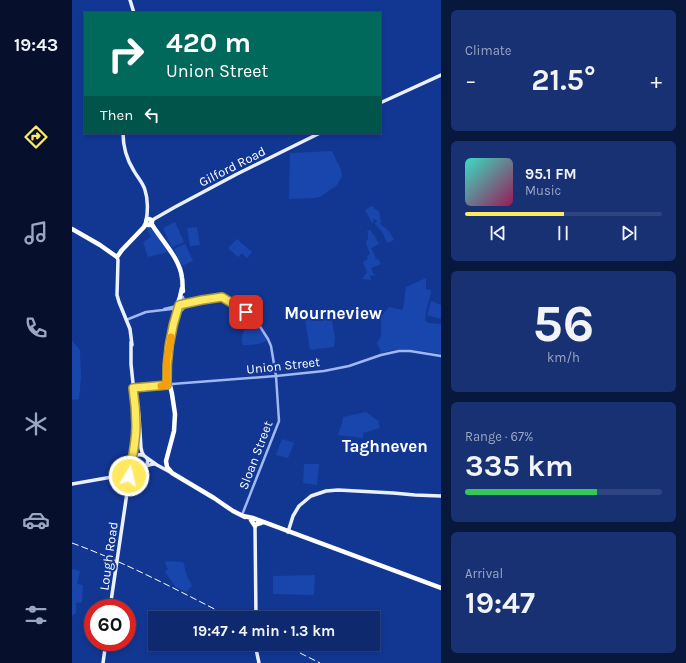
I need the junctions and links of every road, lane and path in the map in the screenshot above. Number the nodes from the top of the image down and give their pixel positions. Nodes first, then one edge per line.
1 (130, 0) edge
2 (134, 12) edge
3 (441, 75) edge
4 (381, 103) edge
5 (123, 134) edge
6 (318, 134) edge
7 (149, 222) junction
8 (72, 229) edge
9 (117, 258) junction
10 (192, 303) junction
11 (179, 305) junction
12 (162, 309) junction
13 (157, 310) junction
14 (126, 320) junction
15 (441, 356) edge
16 (276, 376) junction
17 (168, 386) junction
18 (134, 388) junction
19 (133, 452) junction
20 (144, 455) junction
21 (132, 457) junction
22 (154, 464) junction
23 (146, 466) junction
24 (160, 467) junction
25 (131, 468) junction
26 (169, 468) junction
27 (140, 469) junction
28 (128, 474) junction
29 (72, 484) edge
30 (441, 496) edge
31 (242, 516) junction
32 (254, 522) junction
33 (288, 532) junction
34 (441, 588) edge
35 (111, 599) edge
36 (256, 611) edge
37 (105, 651) edge
38 (257, 651) edge
39 (103, 663) edge
40 (259, 663) edge

1 - 2 main road
3 - 4 main road
5 - 7 main road
6 - 7 main road, Gilford Road
7 - 9 highway
7 - 11 highway
8 - 9 highway
9 - 14 main road
10 - 11 street
10 - 11 street
10 - 16 street, Sloan Street
11 - 12 street
11 - 12 street
11 - 13 street
11 - 17 highway
12 - 13 street
13 - 14 street
14 - 18 main road
15 - 16 street, Union Street
16 - 17 street, Union Street
16 - 31 street, Sloan Street
17 - 18 street, Union Street
17 - 26 highway
18 - 19 main road
18 - 20 main road
19 - 20 main road
19 - 21 main road
20 - 21 main road
20 - 22 main road
20 - 23 main road
21 - 25 main road
22 - 23 main road
22 - 24 main road
23 - 27 main road
24 - 26 main road
24 - 26 main road
25 - 27 main road
25 - 28 main road
26 - 31 highway
27 - 28 main road
28 - 29 main road
28 - 35 main road, Lough Road
30 - 33 main road
31 - 32 highway
32 - 33 highway
32 - 36 main road
33 - 34 highway
37 - 39 main road
38 - 40 main road

